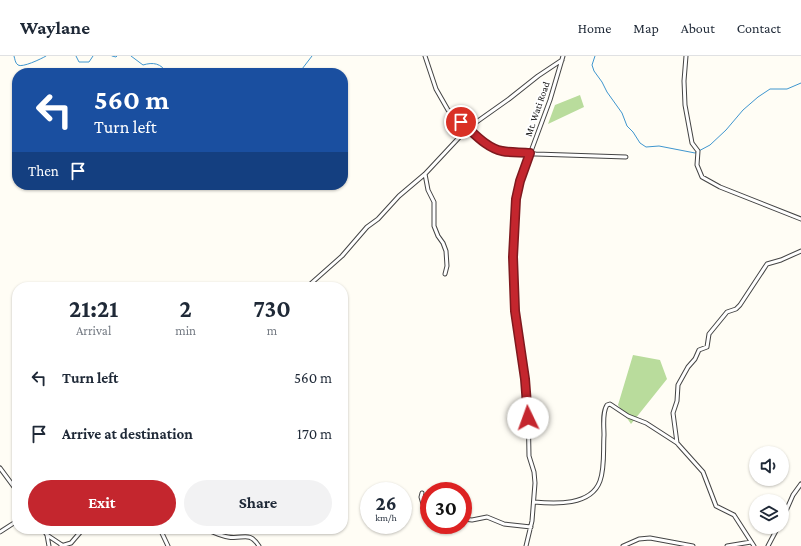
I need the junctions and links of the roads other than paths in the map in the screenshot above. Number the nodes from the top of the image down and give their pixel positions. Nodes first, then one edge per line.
1 (425, 56) edge
2 (686, 56) edge
3 (562, 58) edge
4 (468, 128) junction
5 (530, 153) junction
6 (626, 157) dead end
7 (425, 174) junction
8 (801, 219) edge
9 (801, 251) edge
10 (445, 274) dead end
11 (313, 282) edge
12 (677, 443) junction
13 (0, 468) edge
14 (12, 484) edge
15 (801, 484) edge
16 (534, 502) junction
17 (789, 504) edge
18 (472, 520) edge
19 (12, 525) edge
20 (531, 527) junction
21 (0, 532) edge
22 (46, 534) edge
23 (48, 534) edge
24 (78, 534) edge
25 (162, 534) edge
26 (219, 534) edge
27 (774, 534) edge
28 (751, 542) junction
29 (49, 546) edge
30 (61, 546) edge
31 (168, 546) edge
32 (259, 546) edge
33 (526, 546) edge
34 (623, 546) edge
35 (693, 546) edge
36 (727, 546) edge
37 (754, 546) edge
38 (768, 546) edge

1 - 4 street
2 - 8 street
3 - 4 street
3 - 5 street, Mt. Wati Road
4 - 5 street
4 - 7 street
5 - 6 street
5 - 16 street, Mt. Wati Road
7 - 10 street
7 - 11 street
9 - 12 street
12 - 16 street
12 - 28 street
13 - 14 street
15 - 17 street
16 - 20 street, Mt. Wati Road
18 - 20 street
19 - 21 street
20 - 33 street, Mt. Wati Road
22 - 29 street
23 - 30 street
24 - 30 street
25 - 31 street
26 - 32 street
27 - 38 street
28 - 36 street
28 - 37 street
34 - 35 street

